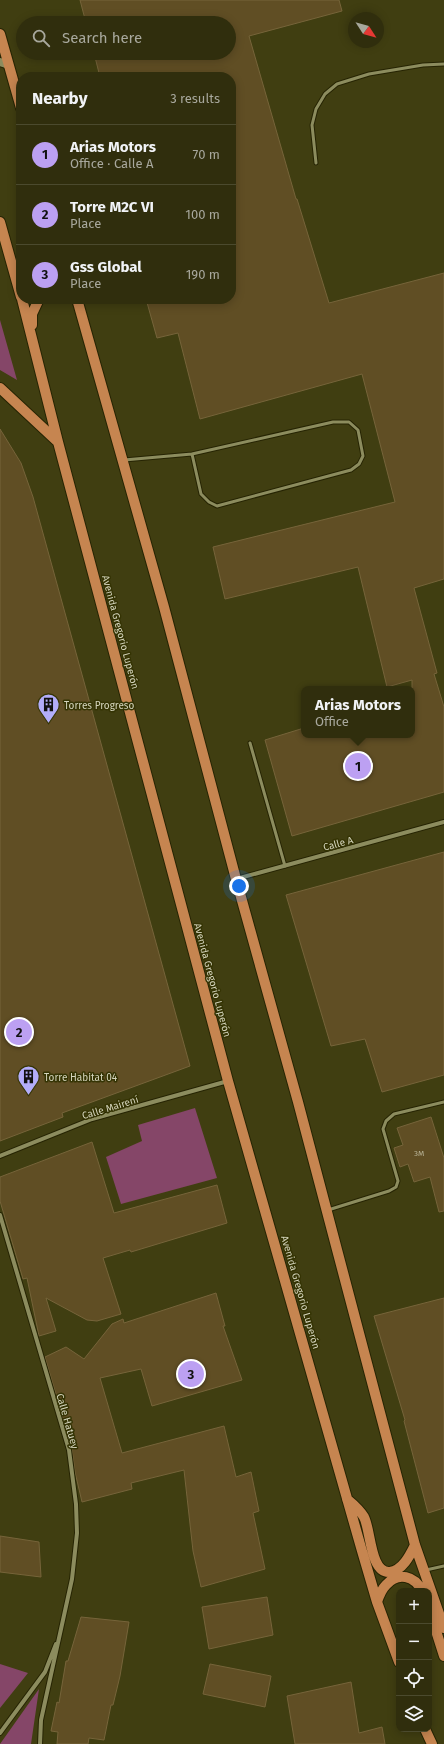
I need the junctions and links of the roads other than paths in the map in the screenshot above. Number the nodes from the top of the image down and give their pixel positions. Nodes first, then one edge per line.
1 (0, 34) edge
2 (4, 64) edge
3 (444, 64) edge
4 (16, 95) edge
5 (316, 163) dead end
6 (0, 222) edge
7 (16, 280) edge
8 (23, 304) edge
9 (36, 304) edge
10 (75, 304) edge
11 (79, 304) edge
12 (82, 314) junction
13 (32, 334) junction
14 (0, 388) edge
15 (58, 442) junction
16 (192, 454) junction
17 (123, 460) junction
18 (250, 743) dead end
19 (444, 822) edge
20 (285, 866) junction
21 (236, 879) junction
22 (228, 1081) junction
23 (444, 1102) edge
24 (0, 1156) edge
25 (327, 1210) junction
26 (0, 1215) edge
27 (347, 1499) junction
28 (415, 1545) junction
29 (444, 1566) edge
30 (424, 1571) junction
31 (420, 1588) edge
32 (377, 1602) junction
33 (432, 1618) edge
34 (444, 1628) edge
35 (59, 1637) junction
36 (444, 1656) edge
37 (398, 1660) edge
38 (426, 1732) edge
39 (0, 1733) edge
40 (40, 1744) edge
41 (432, 1744) edge

1 - 2 main road
2 - 4 main road
3 - 5 lane
6 - 7 main road, Avenida Gregorio Luperón
8 - 13 main road, Avenida Gregorio Luperón
9 - 13 main road
10 - 12 main road
11 - 12 main road
12 - 17 main road
13 - 15 main road, Avenida Gregorio Luperón
14 - 15 main road
15 - 22 main road, Avenida Gregorio Luperón
16 - 16 lane
16 - 17 lane
17 - 21 main road
18 - 20 lane
19 - 20 street, Calle A
20 - 21 street, Calle A
21 - 25 main road
22 - 24 street, Calle Mairení
22 - 27 main road, Avenida Gregorio Luperón
23 - 25 lane
25 - 28 main road
26 - 35 street, Calle Hatuey
27 - 28 main road
27 - 32 main road, Avenida Gregorio Luperón
28 - 30 main road
29 - 30 lane
30 - 34 main road
31 - 32 main road
32 - 37 main road, Avenida Gregorio Luperón
33 - 36 main road
35 - 39 street, Calle Hatuey
35 - 40 street, Calle Hatuey
38 - 41 main road

